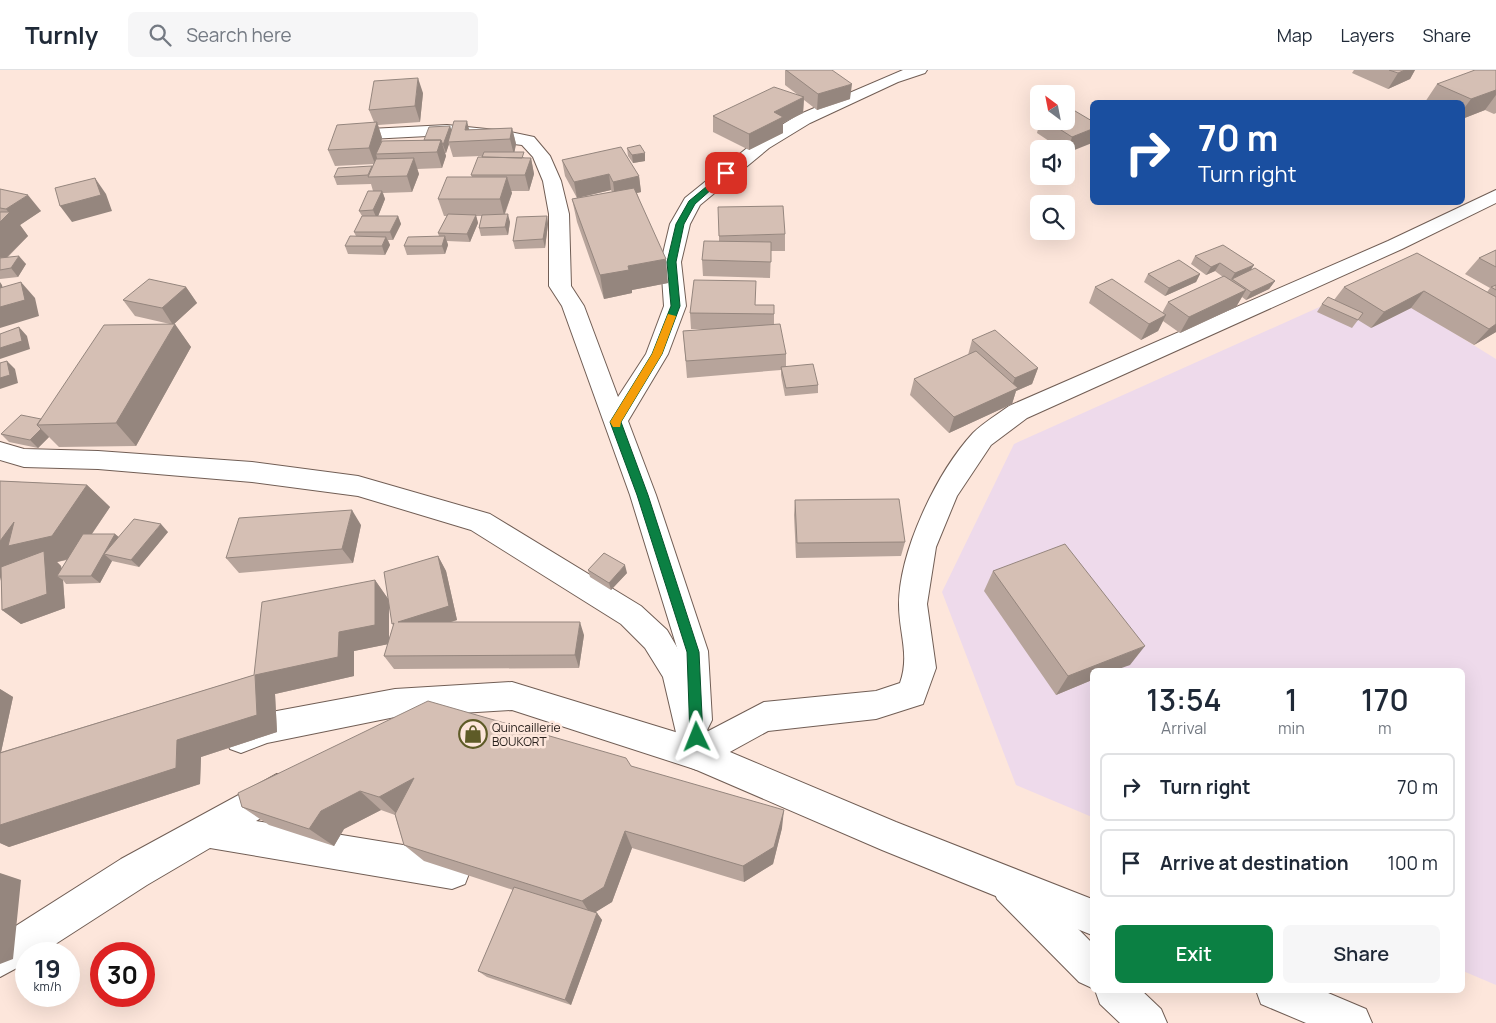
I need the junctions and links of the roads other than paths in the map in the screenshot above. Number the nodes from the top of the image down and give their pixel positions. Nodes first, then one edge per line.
1 (919, 70) edge
2 (350, 135) edge
3 (1496, 196) edge
4 (1395, 245) junction
5 (1420, 258) edge
6 (616, 422) junction
7 (0, 452) edge
8 (430, 701) junction
9 (364, 740) edge
10 (210, 750) edge
11 (697, 754) junction
12 (306, 774) edge
13 (207, 830) junction
14 (452, 871) edge
15 (1007, 883) junction
16 (1090, 916) edge
17 (0, 958) edge
18 (1090, 967) edge
19 (1117, 993) edge
20 (1281, 993) edge
21 (1147, 1023) edge
22 (1352, 1023) edge

1 - 6 street
2 - 6 street
3 - 4 street
4 - 5 street
4 - 11 street
6 - 11 street
7 - 11 street
8 - 9 street
8 - 10 street
8 - 11 street
11 - 15 street
12 - 13 street
13 - 14 street
13 - 17 street
15 - 16 street
15 - 18 street
19 - 21 street
20 - 22 street

